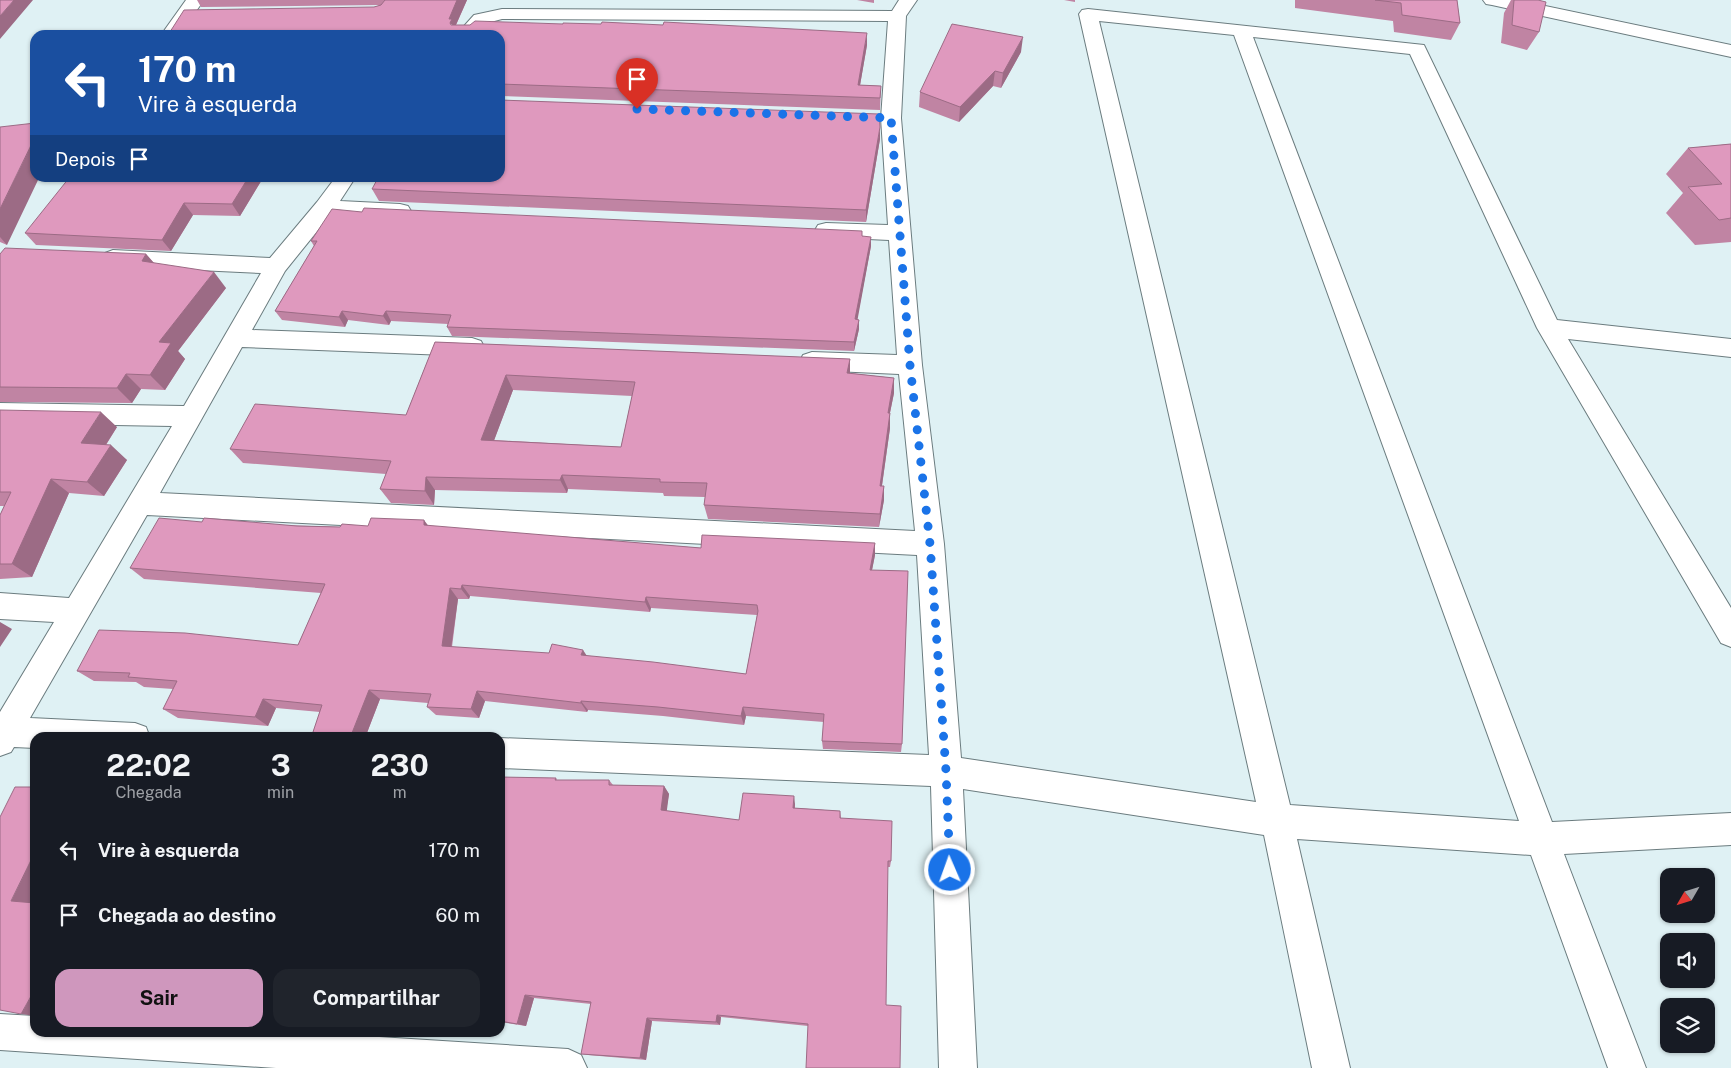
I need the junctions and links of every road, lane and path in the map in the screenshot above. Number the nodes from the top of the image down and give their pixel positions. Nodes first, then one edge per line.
1 (1492, 0) edge
2 (199, 7) edge
3 (902, 8) edge
4 (174, 30) edge
5 (469, 30) edge
6 (1242, 30) junction
7 (1731, 51) edge
8 (342, 182) edge
9 (325, 207) junction
10 (424, 212) edge
11 (802, 229) edge
12 (902, 233) junction
13 (92, 257) edge
14 (276, 266) junction
15 (1549, 328) junction
16 (235, 338) junction
17 (493, 348) edge
18 (1731, 348) edge
19 (791, 360) edge
20 (910, 365) junction
21 (0, 413) edge
22 (192, 416) junction
23 (140, 503) junction
24 (930, 544) junction
25 (0, 606) edge
26 (77, 611) junction
27 (1731, 634) edge
28 (3, 736) edge
29 (30, 736) edge
30 (505, 753) edge
31 (946, 771) junction
32 (1277, 821) junction
33 (1731, 829) edge
34 (1542, 839) junction
35 (0, 1032) edge
36 (30, 1034) edge
37 (79, 1037) edge
38 (568, 1068) edge
39 (958, 1068) edge
40 (1331, 1068) edge
41 (1627, 1068) edge

1 - 7 street
2 - 4 street
3 - 5 street
3 - 12 street
6 - 15 street
6 - 32 street
6 - 34 street
8 - 9 street
9 - 10 street
9 - 14 street
11 - 12 street
12 - 20 street
13 - 14 street
14 - 16 street
15 - 18 street
15 - 27 street
16 - 17 street
16 - 22 street
19 - 20 street
20 - 24 street
21 - 22 street
22 - 23 street
23 - 24 street
23 - 26 street
24 - 31 street
25 - 26 street
26 - 28 street
28 - 29 street
30 - 31 street
31 - 32 street
31 - 39 street
32 - 34 street
32 - 40 street
33 - 34 street
34 - 41 street
35 - 36 street
37 - 38 street

